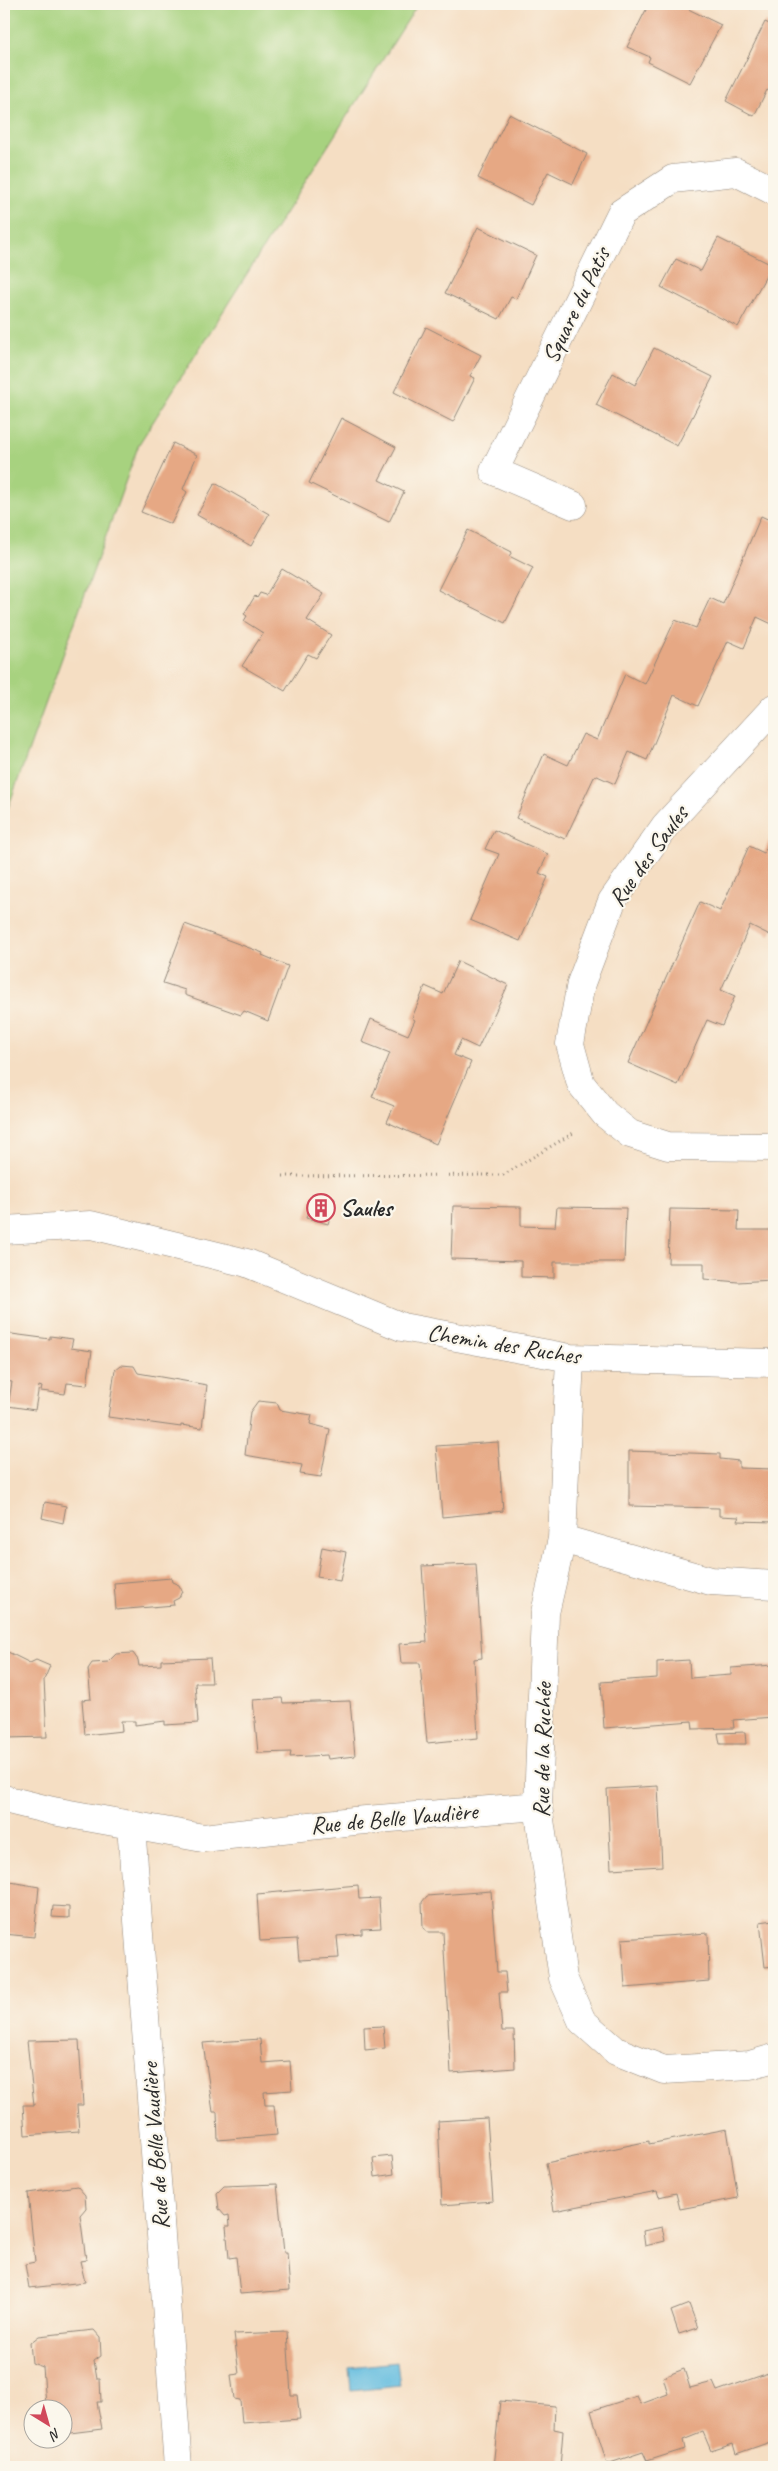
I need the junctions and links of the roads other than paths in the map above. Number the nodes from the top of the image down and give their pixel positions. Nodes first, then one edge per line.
1 (774, 191) edge
2 (573, 505) dead end
3 (774, 708) edge
4 (774, 1147) edge
5 (4, 1230) edge
6 (570, 1358) junction
7 (774, 1362) edge
8 (562, 1539) junction
9 (774, 1585) edge
10 (4, 1799) edge
11 (538, 1806) junction
12 (131, 1825) junction
13 (774, 2058) edge
14 (178, 2467) edge

1 - 2 street, Square du Patis
3 - 4 street, Rue des Saules
5 - 6 street, Chemin des Ruches
6 - 7 street, Chemin des Ruches
6 - 8 street, Rue de la Ruchée
8 - 9 street
8 - 11 street, Rue de la Ruchée
10 - 12 street, Rue de Belle Vaudière
11 - 12 street, Rue de Belle Vaudière
11 - 13 street, Rue de la Ruchée
12 - 14 street, Rue de Belle Vaudière

